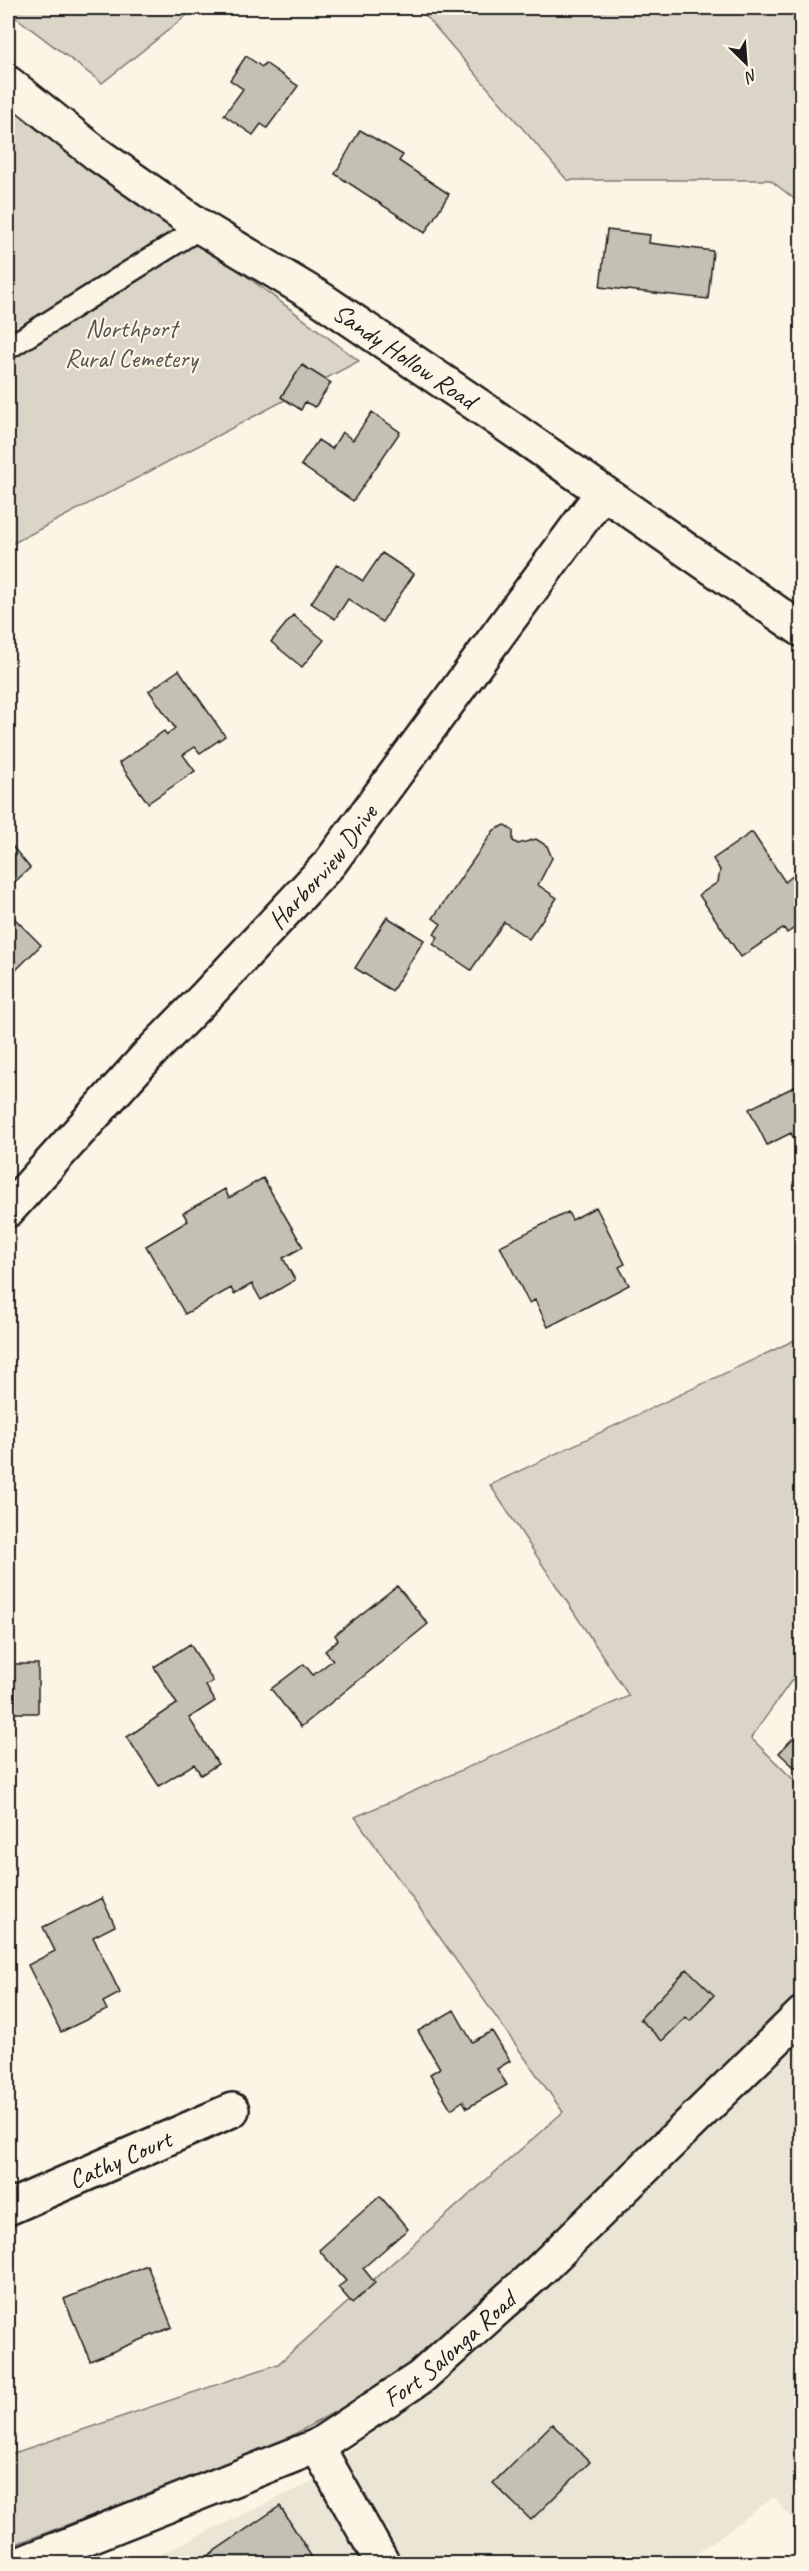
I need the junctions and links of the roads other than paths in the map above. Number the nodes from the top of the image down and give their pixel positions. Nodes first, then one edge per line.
1 (8, 83) edge
2 (201, 227) junction
3 (8, 348) edge
4 (602, 493) junction
5 (801, 630) edge
6 (8, 1210) edge
7 (801, 2014) edge
8 (232, 2110) dead end
9 (8, 2208) edge
10 (317, 2446) junction
11 (20, 2564) edge
12 (383, 2564) edge

1 - 2 street, Sandy Hollow Road
2 - 3 lane
2 - 4 street, Sandy Hollow Road
4 - 5 street, Sandy Hollow Road
4 - 6 street, Harborview Drive
7 - 10 street, Fort Salonga Road
8 - 9 street, Cathy Court
10 - 11 street, Fort Salonga Road
10 - 12 street

